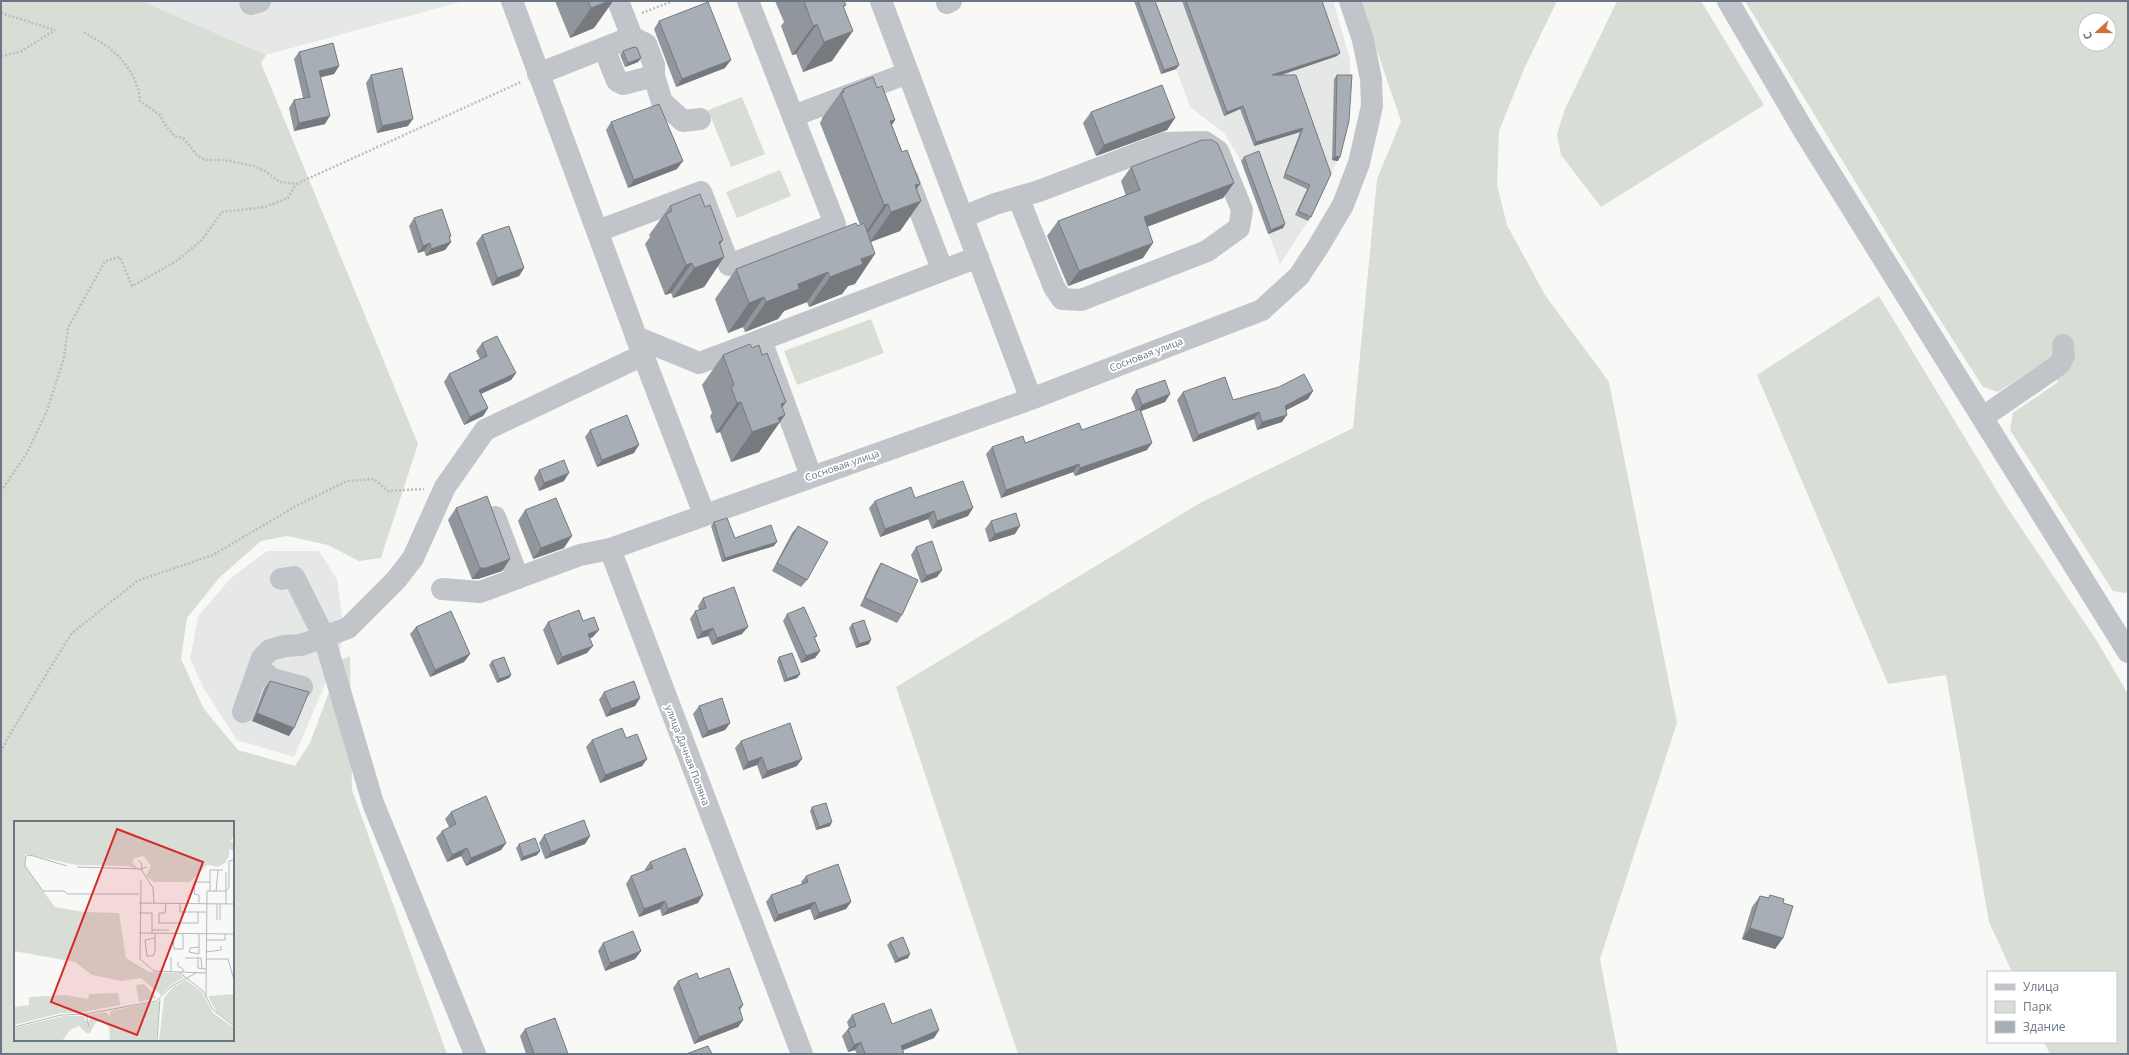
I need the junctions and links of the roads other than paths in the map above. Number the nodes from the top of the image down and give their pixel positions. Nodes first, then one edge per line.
1 (250, 1) edge
2 (260, 1) edge
3 (512, 1) edge
4 (748, 1) edge
5 (881, 1) edge
6 (1350, 1) edge
7 (1728, 1) edge
8 (625, 19) edge
9 (604, 48) junction
10 (908, 73) junction
11 (538, 74) junction
12 (654, 76) junction
13 (872, 86) junction
14 (880, 108) edge
15 (793, 116) junction
16 (700, 119) dead end
17 (900, 159) edge
18 (1018, 197) junction
19 (963, 217) junction
20 (598, 231) junction
21 (978, 257) junction
22 (942, 269) junction
23 (760, 340) junction
24 (2063, 345) dead end
25 (640, 346) junction
26 (1031, 398) junction
27 (1983, 417) junction
28 (811, 476) junction
29 (704, 514) junction
30 (495, 518) edge
31 (610, 549) junction
32 (518, 578) junction
33 (282, 579) dead end
34 (442, 589) dead end
35 (2122, 625) edge
36 (324, 637) junction
37 (2128, 652) edge
38 (259, 668) junction
39 (302, 687) dead end
40 (243, 712) dead end
41 (475, 1054) edge
42 (802, 1054) edge

1 - 2 street
3 - 11 street
4 - 15 street
5 - 10 street
6 - 26 street, Сосновая улица
7 - 27 street
8 - 9 street
8 - 12 street
9 - 11 street
9 - 12 street
10 - 13 street
10 - 19 street
11 - 20 street
12 - 16 street
13 - 14 street
13 - 15 street
15 - 20 street
17 - 22 street
18 - 18 street
18 - 19 street
19 - 21 street
20 - 25 street
21 - 22 street
21 - 26 street
22 - 23 street
23 - 25 street
23 - 28 street
24 - 27 street
25 - 29 street
25 - 36 street
26 - 28 street, Сосновая улица
27 - 35 street
28 - 29 street, Сосновая улица
29 - 31 street
30 - 32 street
31 - 32 street
31 - 42 street, улица Дачная Поляна
32 - 34 street
33 - 36 street
35 - 37 street
36 - 38 street
36 - 41 street
38 - 39 street
38 - 40 street

